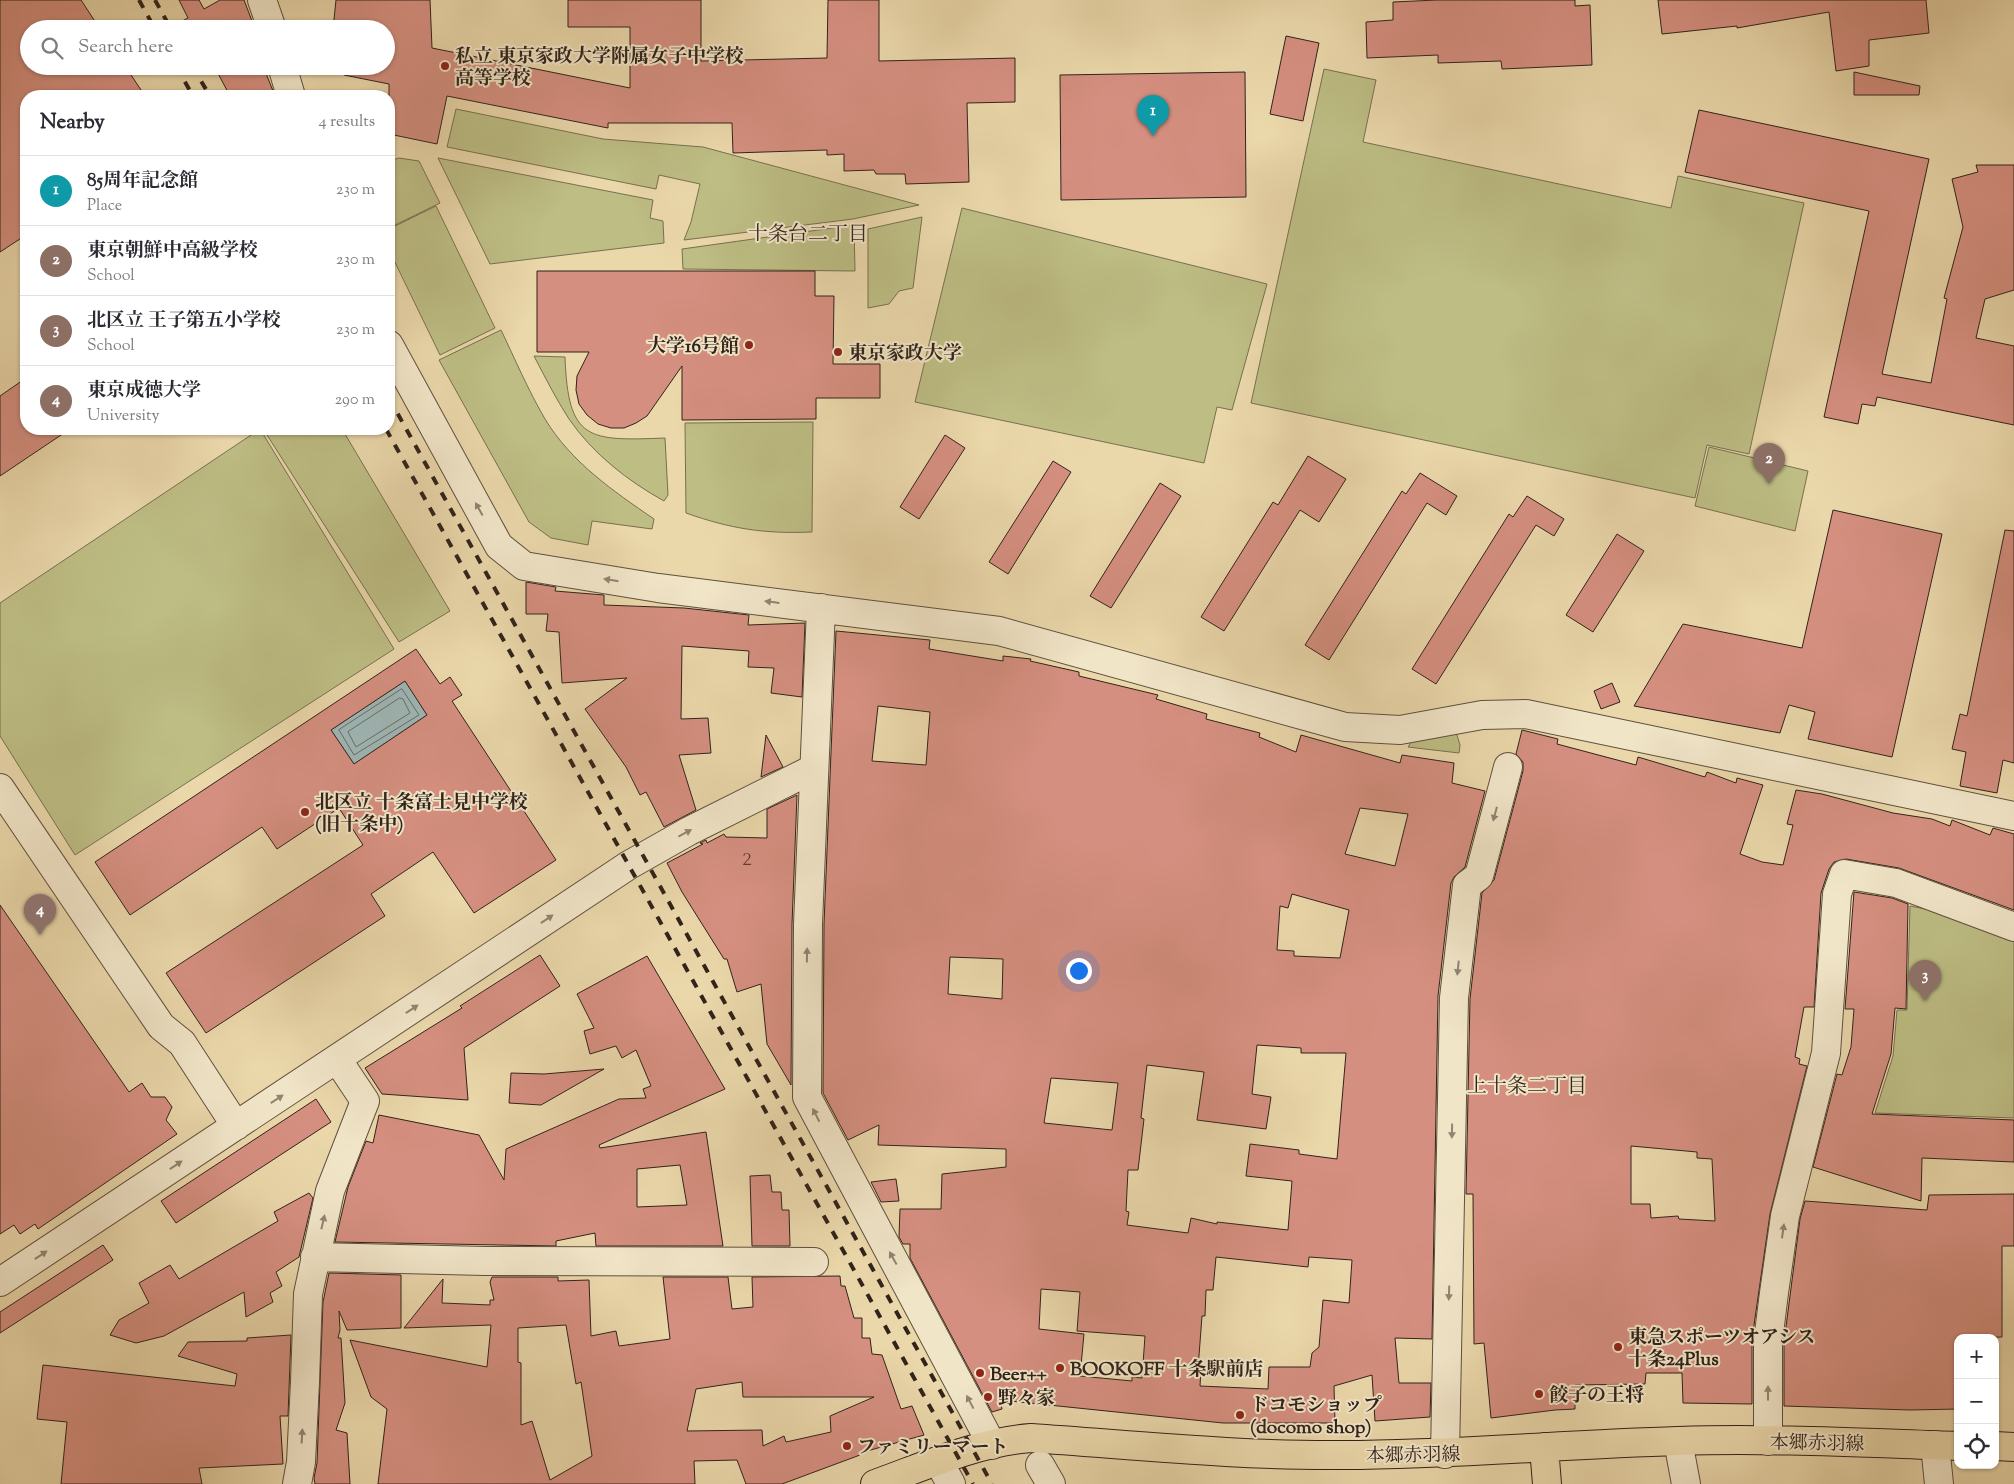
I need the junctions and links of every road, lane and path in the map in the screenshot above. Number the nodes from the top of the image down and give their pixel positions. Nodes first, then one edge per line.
1 (262, 0) edge
2 (269, 20) edge
3 (285, 75) edge
4 (289, 90) edge
5 (395, 356) edge
6 (821, 608) junction
7 (1508, 767) dead end
8 (813, 769) junction
9 (0, 788) edge
10 (2014, 816) edge
11 (2014, 927) edge
12 (337, 1059) junction
13 (236, 1126) junction
14 (315, 1257) junction
15 (814, 1262) dead end
16 (0, 1282) edge
17 (1678, 1441) junction
18 (1768, 1441) junction
19 (992, 1445) junction
20 (1947, 1445) edge
21 (1999, 1446) edge
22 (1544, 1447) junction
23 (2014, 1447) edge
24 (1445, 1454) junction
25 (945, 1473) edge
26 (888, 1482) edge
27 (297, 1484) edge
28 (1547, 1484) edge
29 (1686, 1484) edge
30 (1939, 1484) edge

1 - 2 street
3 - 4 street
6 -> 5 street
6 - 8 street
6 - 10 street
7 -> 24 street
12 -> 8 street
19 -> 8 street
9 - 13 street
18 -> 11 street
13 -> 12 street
14 -> 12 street
16 -> 13 street
14 - 15 street
27 -> 14 street
17 - 18 main road, 本郷赤羽線
17 - 22 main road, 本郷赤羽線
17 - 29 street
18 - 20 main road, 本郷赤羽線
19 - 24 main road, 本郷赤羽線
19 - 25 main road, 本郷赤羽線
20 - 30 street
21 - 23 main road
22 - 24 main road, 本郷赤羽線
22 - 28 main road
25 - 26 main road, 本郷赤羽線

